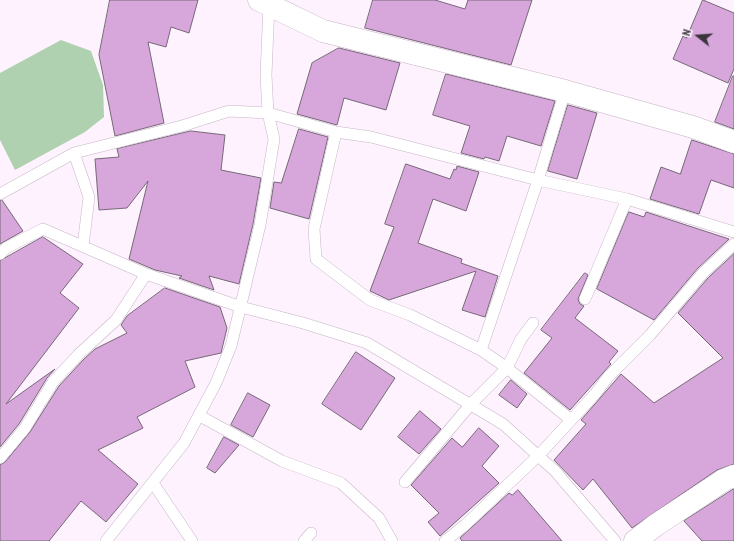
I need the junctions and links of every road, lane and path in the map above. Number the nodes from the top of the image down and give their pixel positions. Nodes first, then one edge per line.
1 (264, 2) edge
2 (565, 91) junction
3 (268, 113) junction
4 (336, 132) junction
5 (734, 142) edge
6 (74, 153) junction
7 (538, 180) junction
8 (0, 194) edge
9 (627, 199) junction
10 (734, 232) edge
11 (734, 244) edge
12 (83, 246) junction
13 (0, 254) edge
14 (146, 274) junction
15 (585, 299) dead end
16 (241, 307) junction
17 (533, 324) dead end
18 (481, 350) junction
19 (507, 368) junction
20 (471, 404) junction
21 (200, 416) junction
22 (571, 420) junction
23 (538, 456) junction
24 (0, 458) edge
25 (734, 476) edge
26 (405, 482) dead end
27 (153, 484) junction
28 (106, 541) edge
29 (192, 541) edge
30 (392, 541) edge
31 (445, 541) edge
32 (614, 541) edge
33 (635, 541) edge

1 - 2 street
1 - 3 lane
2 - 5 street
2 - 7 lane
3 - 4 lane
3 - 6 lane
3 - 16 lane
4 - 7 lane
4 - 18 lane
6 - 8 lane
6 - 12 lane
7 - 9 lane
7 - 18 lane
9 - 10 lane
9 - 15 lane
11 - 22 lane
12 - 13 lane
12 - 14 lane
14 - 16 lane
14 - 24 lane
16 - 20 lane
16 - 21 lane
17 - 19 lane
18 - 19 lane
19 - 20 lane
19 - 22 lane
20 - 23 lane
20 - 26 lane
21 - 27 lane
21 - 30 lane
22 - 23 lane
23 - 31 lane
23 - 32 lane
25 - 33 street
27 - 28 lane
27 - 29 lane

